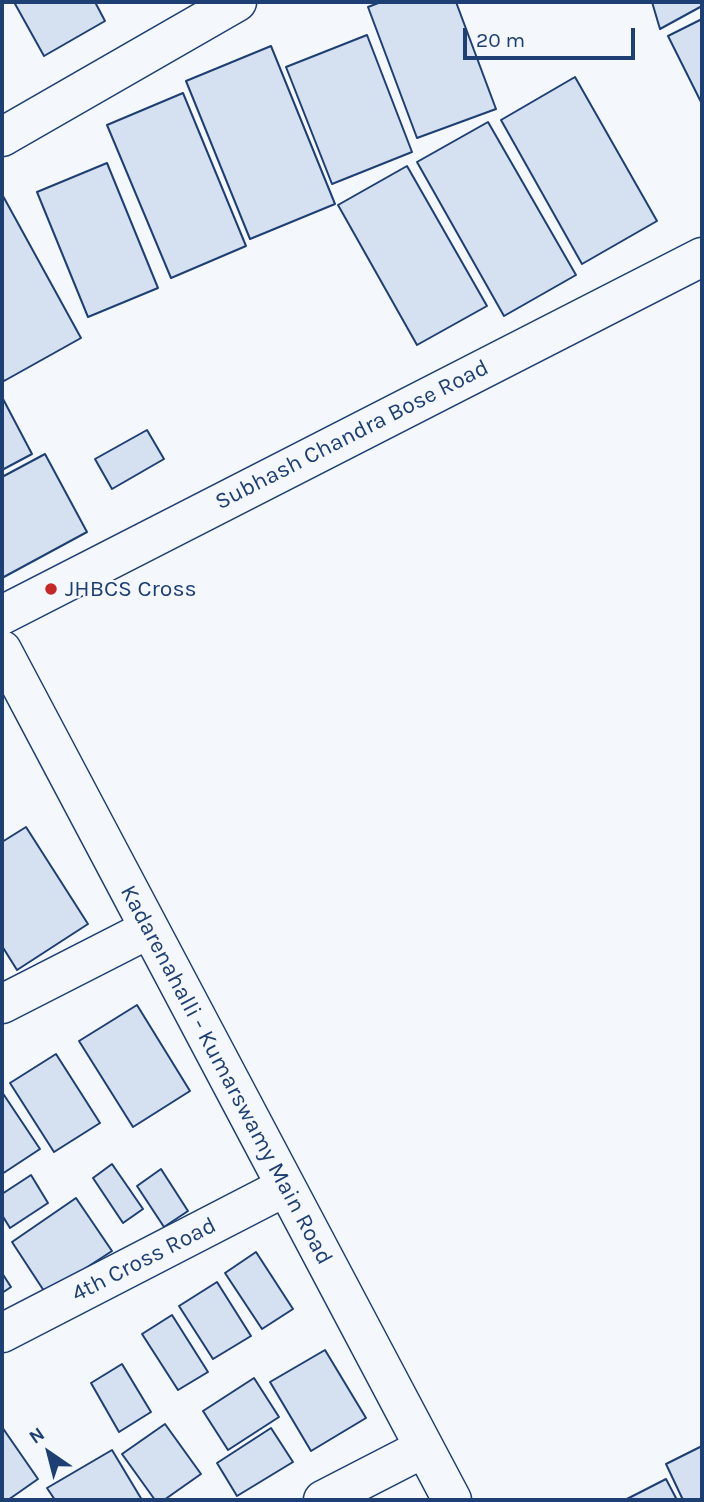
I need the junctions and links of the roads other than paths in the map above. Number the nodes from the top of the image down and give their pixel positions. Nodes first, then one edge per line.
1 (236, 2) edge
2 (2, 137) edge
3 (702, 257) edge
4 (2, 615) edge
5 (2, 650) edge
6 (149, 929) junction
7 (2, 1004) edge
8 (285, 1187) junction
9 (2, 1333) edge
10 (424, 1448) junction
11 (323, 1500) edge
12 (452, 1500) edge

1 - 2 street
3 - 4 street, Subhash Chandra Bose Road
5 - 6 street, Kadarenahalli - Kumarswamy Main Road
6 - 7 street
6 - 8 street, Kadarenahalli - Kumarswamy Main Road
8 - 9 street, 4th Cross Road
8 - 10 street, Kadarenahalli - Kumarswamy Main Road
10 - 11 street
10 - 12 street, Kadarenahalli - Kumarswamy Main Road

